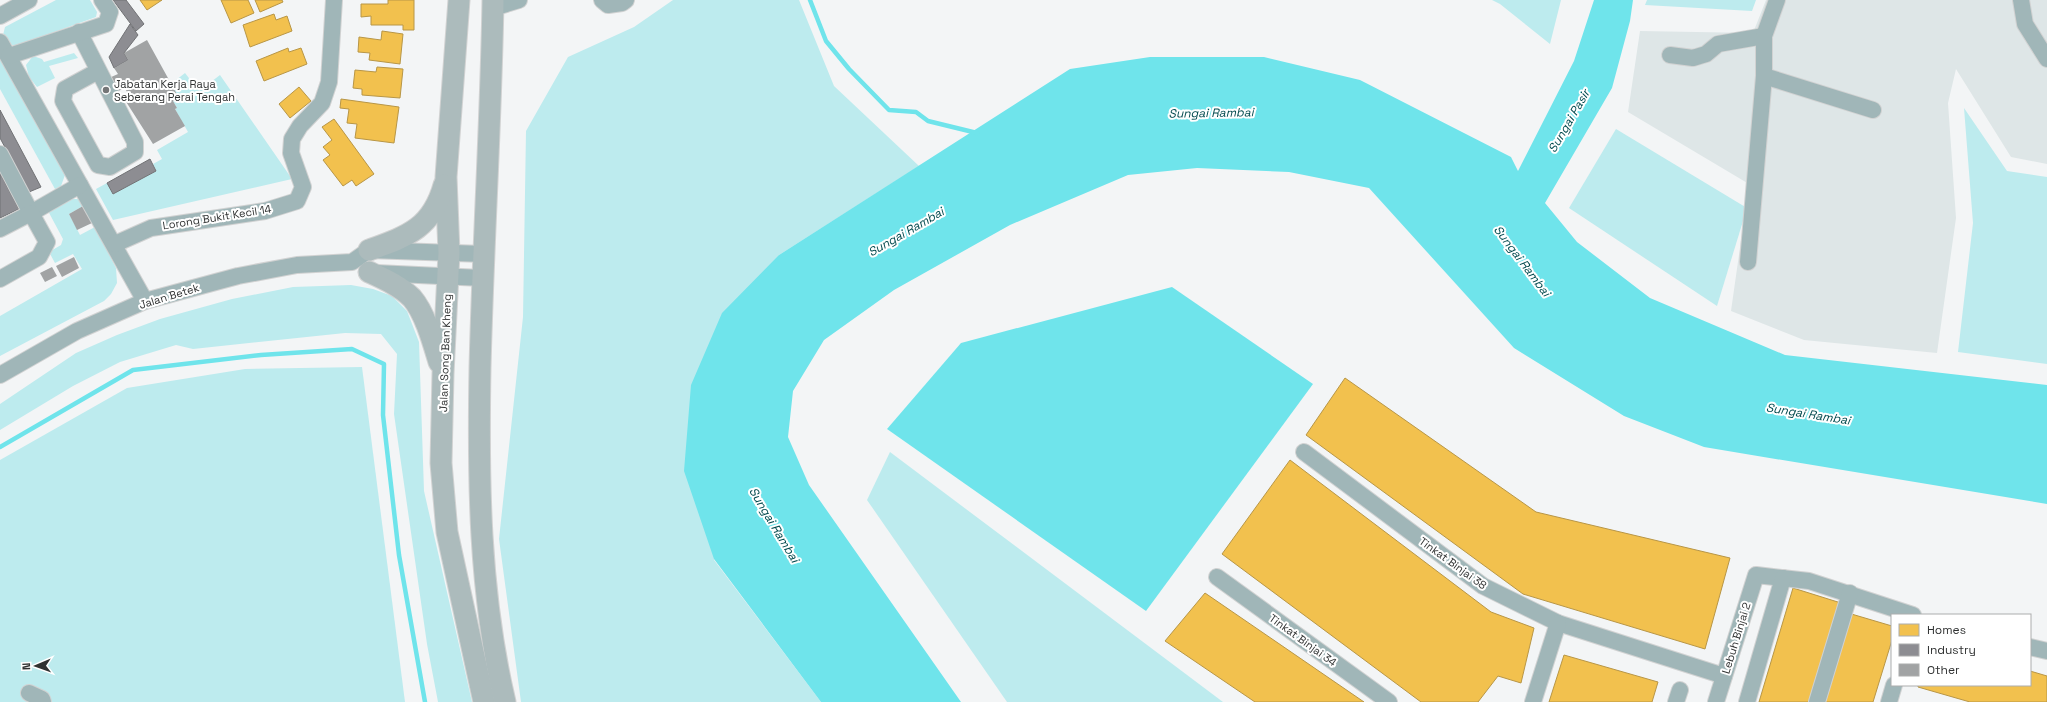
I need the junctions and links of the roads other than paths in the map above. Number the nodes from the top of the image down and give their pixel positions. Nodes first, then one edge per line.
1 (29, 0) edge
2 (102, 0) edge
3 (334, 0) edge
4 (459, 0) edge
5 (518, 0) edge
6 (602, 0) edge
7 (626, 0) edge
8 (1777, 0) edge
9 (2021, 0) edge
10 (493, 4) edge
11 (0, 16) edge
12 (78, 32) junction
13 (1764, 36) junction
14 (0, 42) edge
15 (1670, 55) dead end
16 (9, 56) junction
17 (2047, 59) edge
18 (98, 71) junction
19 (1764, 76) junction
20 (1873, 110) dead end
21 (0, 154) edge
22 (446, 177) junction
23 (80, 185) junction
24 (31, 213) junction
25 (0, 229) edge
26 (115, 244) junction
27 (369, 250) junction
28 (449, 253) junction
29 (483, 254) junction
30 (1748, 262) dead end
31 (360, 267) junction
32 (448, 277) junction
33 (482, 278) junction
34 (0, 279) edge
35 (145, 301) junction
36 (443, 374) junction
37 (0, 375) edge
38 (1304, 452) dead end
39 (1217, 577) dead end
40 (1783, 578) junction
41 (1850, 593) junction
42 (1910, 614) edge
43 (1558, 623) junction
44 (2031, 647) edge
45 (2047, 652) edge
46 (1724, 676) junction
47 (1894, 686) edge
48 (30, 693) dead end
49 (43, 702) edge
50 (484, 702) edge
51 (505, 702) edge
52 (1389, 702) edge
53 (1533, 702) edge
54 (1716, 702) edge
55 (1747, 702) edge
56 (1817, 702) edge
57 (1889, 702) edge

1 - 11 street
2 - 12 street
3 - 26 street, Lorong Bukit Kecil 14
4 - 22 main road, Jalan Song Ban Kheng
5 - 10 street
6 - 7 street
8 - 13 street
9 - 17 street
10 - 29 main road
12 - 16 street
12 - 18 street
13 - 15 street
13 - 19 street
14 - 16 street
16 - 23 street
18 - 18 street
19 - 20 street
19 - 30 street
21 - 24 street
22 - 27 main road
22 - 28 main road, Jalan Song Ban Kheng
23 - 24 street
23 - 26 street
24 - 25 street
24 - 34 street
26 - 35 street
27 - 28 street
27 - 31 street
28 - 29 street
28 - 32 main road, Jalan Song Ban Kheng
29 - 33 main road
31 - 32 street, Jalan Betek
31 - 35 street, Jalan Betek
31 - 36 main road
32 - 33 street, Jalan Betek
32 - 36 main road, Jalan Song Ban Kheng
33 - 51 main road
35 - 37 street, Jalan Betek
36 - 50 main road, Jalan Song Ban Kheng
38 - 43 street, Tinkat Binjai 38
39 - 52 street, Tinkat Binjai 34
40 - 41 street
40 - 46 street, Lebuh Binjai 2
40 - 55 street
41 - 42 street
41 - 56 street
43 - 46 street, Tinkat Binjai 38
43 - 53 street
44 - 45 street
46 - 54 street, Lebuh Binjai 2
47 - 57 street
48 - 49 street

